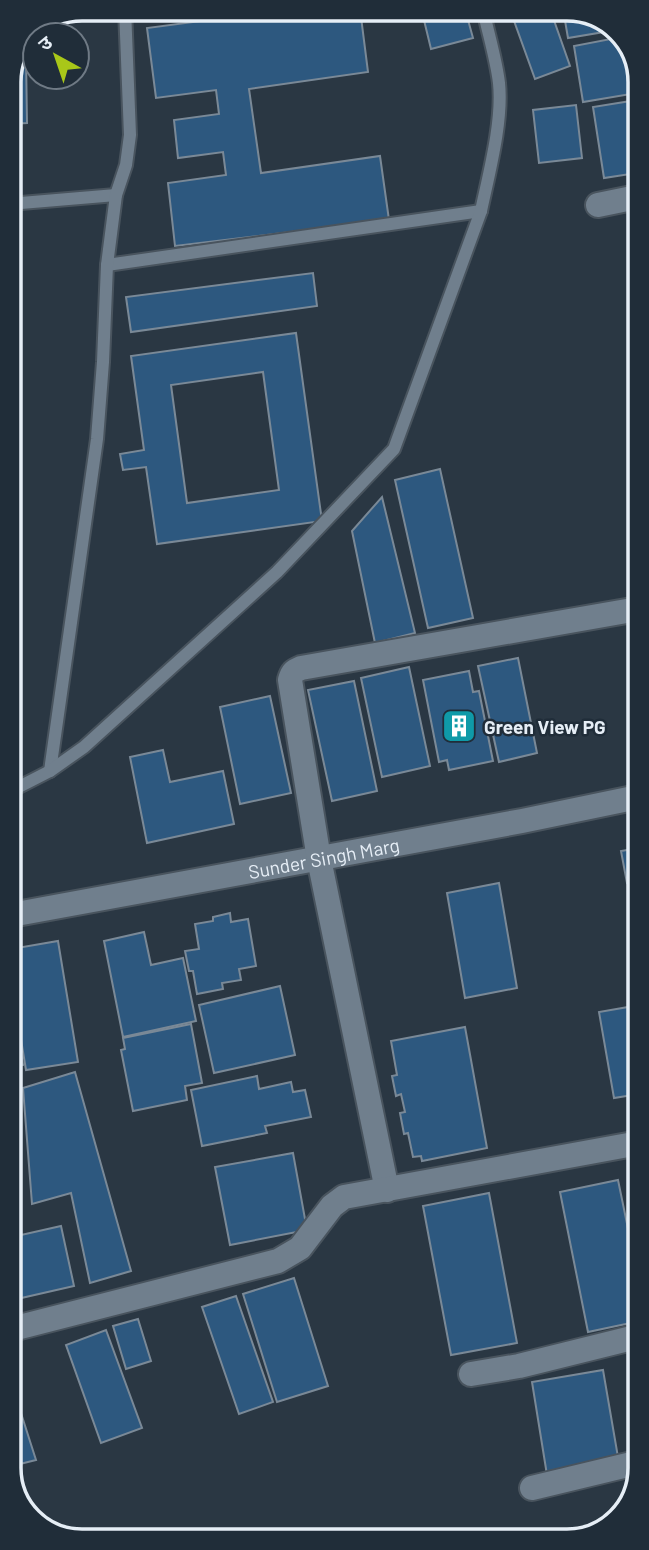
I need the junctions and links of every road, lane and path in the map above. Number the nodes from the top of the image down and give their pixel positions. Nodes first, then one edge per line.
1 (486, 21) edge
2 (126, 22) edge
3 (116, 195) junction
4 (628, 199) edge
5 (21, 203) edge
6 (598, 205) dead end
7 (481, 211) junction
8 (107, 265) junction
9 (628, 611) edge
10 (50, 771) junction
11 (21, 786) edge
12 (628, 799) edge
13 (319, 859) junction
14 (21, 913) edge
15 (628, 1145) edge
16 (387, 1190) junction
17 (21, 1327) edge
18 (628, 1339) edge
19 (471, 1374) dead end
20 (628, 1465) edge
21 (532, 1488) dead end

1 - 7 lane
2 - 3 lane
3 - 5 lane
3 - 8 lane
4 - 6 street
7 - 8 lane
7 - 10 lane
8 - 10 lane
9 - 13 street
10 - 11 lane
12 - 13 street, Sunder Singh Marg
13 - 14 street, Sunder Singh Marg
13 - 16 street
15 - 16 street
16 - 17 street
18 - 19 street
20 - 21 street

